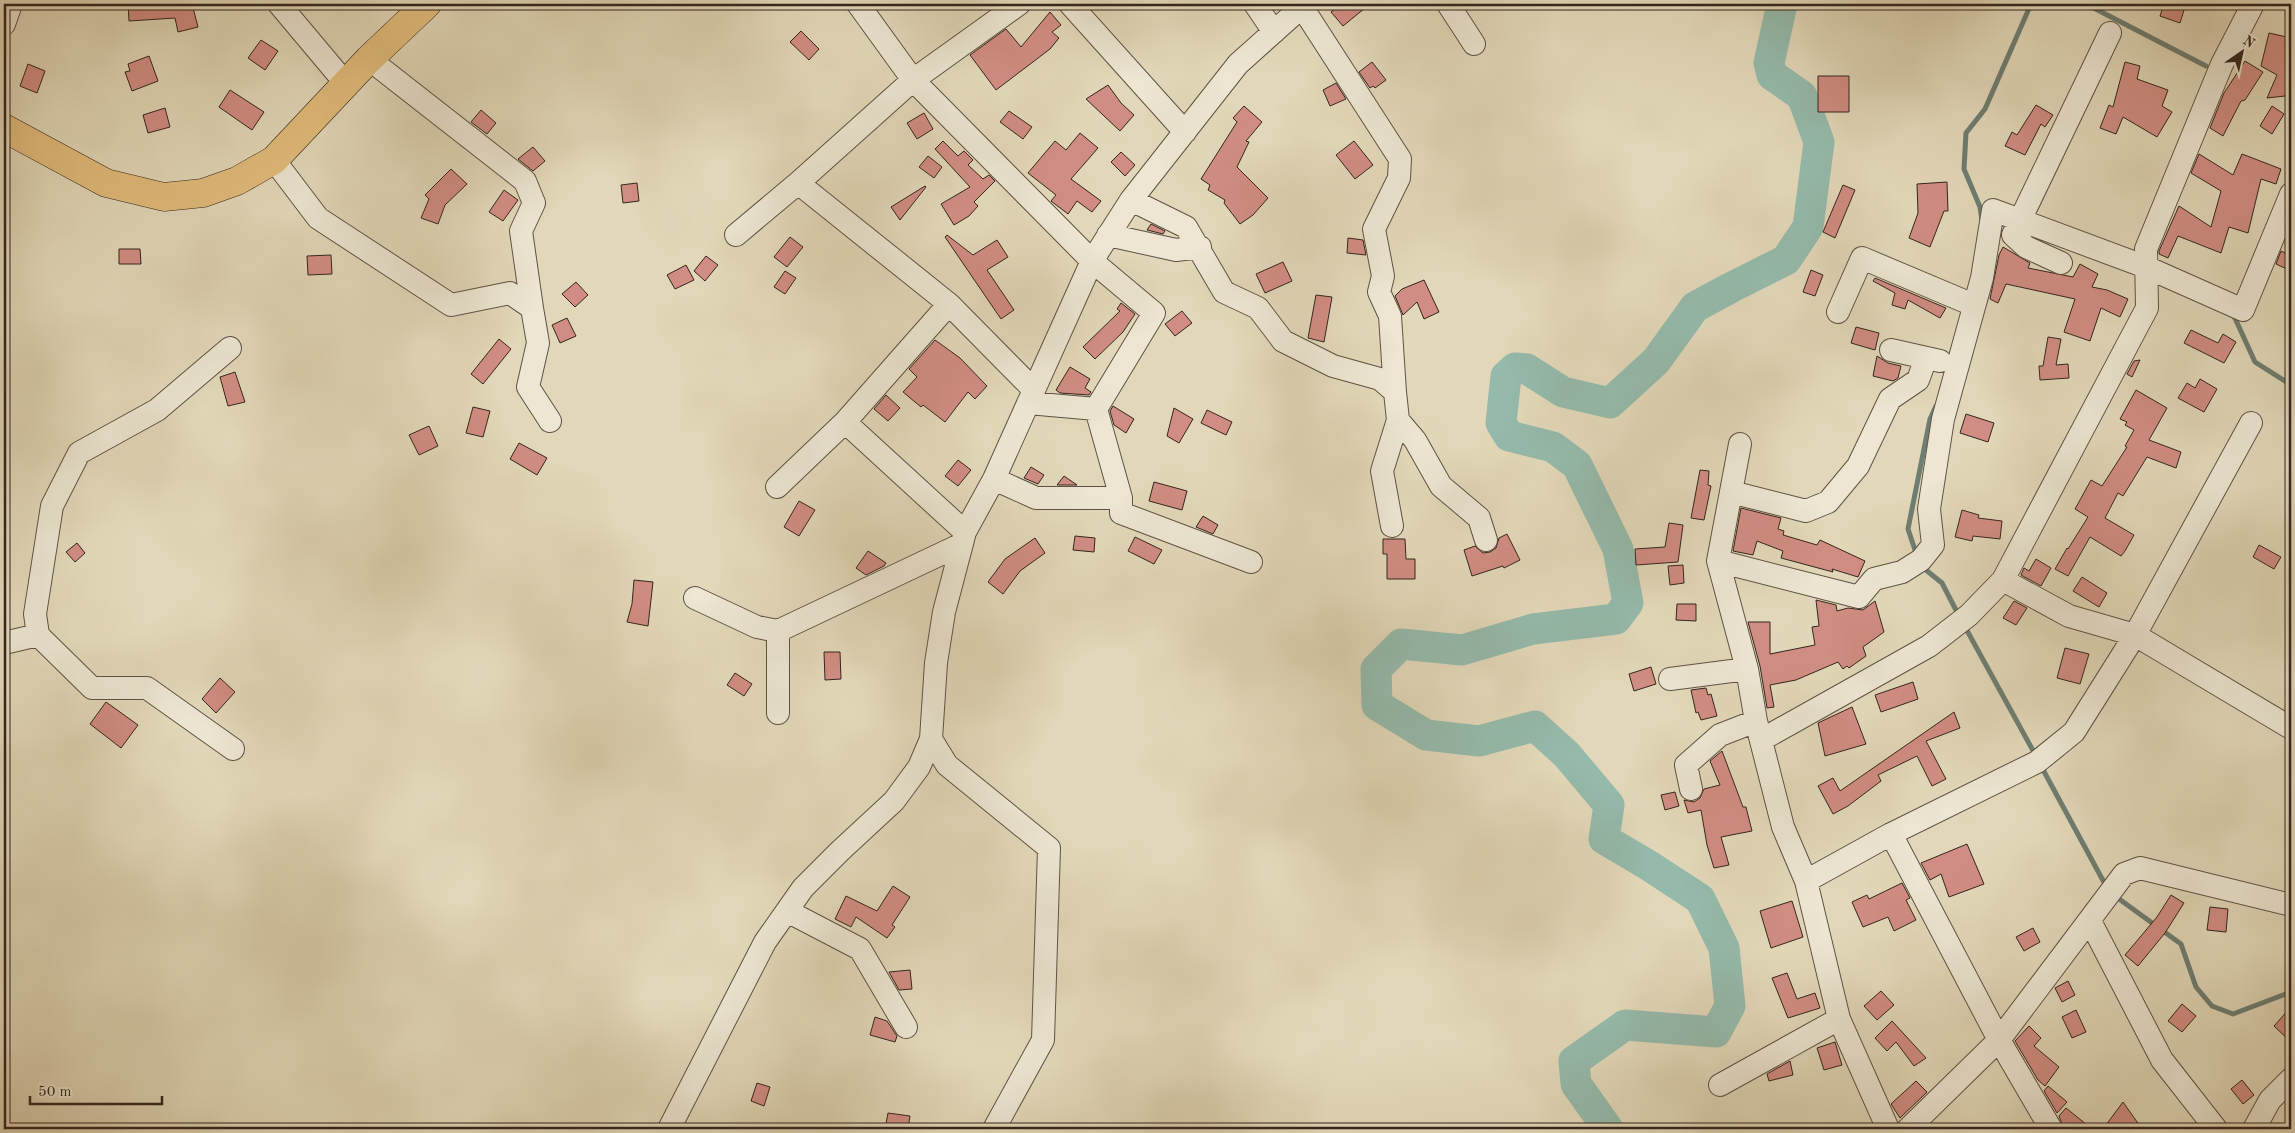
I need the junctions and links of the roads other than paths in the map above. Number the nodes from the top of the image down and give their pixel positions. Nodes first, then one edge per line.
1 (11, 4) edge
2 (279, 4) edge
3 (427, 4) edge
4 (858, 4) edge
5 (1019, 4) edge
6 (1070, 4) edge
7 (1255, 4) edge
8 (1448, 4) edge
9 (1304, 5) edge
10 (2250, 5) edge
11 (4, 24) edge
12 (1274, 32) junction
13 (2110, 33) dead end
14 (1474, 44) dead end
15 (368, 59) junction
16 (914, 80) junction
17 (347, 85) junction
18 (4, 128) edge
19 (1185, 132) junction
20 (274, 160) junction
21 (798, 183) junction
22 (2291, 194) edge
23 (1131, 200) junction
24 (2017, 227) junction
25 (736, 235) dead end
26 (1108, 235) junction
27 (1200, 247) junction
28 (1092, 261) junction
29 (2061, 263) dead end
30 (2146, 267) junction
31 (1971, 302) junction
32 (949, 304) junction
33 (532, 308) junction
34 (1838, 312) dead end
35 (230, 348) dead end
36 (1891, 350) dead end
37 (1926, 358) junction
38 (1953, 364) junction
39 (1395, 392) junction
40 (1031, 397) junction
41 (1096, 409) junction
42 (1398, 420) junction
43 (550, 421) dead end
44 (845, 422) junction
45 (2251, 423) dead end
46 (1740, 444) dead end
47 (994, 479) junction
48 (777, 487) dead end
49 (1731, 492) junction
50 (1121, 498) junction
51 (1392, 526) dead end
52 (964, 538) junction
53 (1486, 540) dead end
54 (1718, 561) junction
55 (1251, 562) dead end
56 (2003, 580) junction
57 (695, 598) dead end
58 (778, 631) junction
59 (38, 634) junction
60 (2135, 635) junction
61 (4, 643) edge
62 (1747, 669) junction
63 (1670, 679) dead end
64 (778, 713) dead end
65 (2291, 728) edge
66 (1758, 731) junction
67 (931, 739) junction
68 (233, 749) dead end
69 (1691, 789) dead end
70 (1891, 834) junction
71 (1806, 881) junction
72 (2291, 905) edge
73 (787, 910) junction
74 (2090, 921) junction
75 (1839, 1019) junction
76 (906, 1027) dead end
77 (1999, 1040) junction
78 (2291, 1079) edge
79 (1720, 1084) dead end
80 (669, 1129) edge
81 (994, 1129) edge
82 (1888, 1129) edge
83 (1908, 1129) edge
84 (2051, 1129) edge
85 (2216, 1129) edge
86 (2254, 1129) edge

1 - 11 street
2 - 17 street
3 - 15 highway
4 - 16 street
5 - 16 street
6 - 19 street
7 - 12 street
8 - 14 street
9 - 12 street
9 - 39 street
10 - 30 street
12 - 19 street
13 - 24 street
15 - 17 highway
15 - 33 street
16 - 21 street
16 - 28 street
17 - 20 highway
18 - 20 highway
19 - 23 street
20 - 33 street
21 - 25 street
21 - 32 street
22 - 30 street
23 - 26 street
23 - 27 street
24 - 29 street
24 - 30 street
24 - 31 street
26 - 27 street
26 - 28 street
27 - 39 street
28 - 40 street
28 - 41 street
30 - 56 street
31 - 34 street
31 - 38 street
32 - 40 street
32 - 44 street
33 - 43 street
35 - 59 street
36 - 37 street
37 - 38 street
37 - 49 street
38 - 54 street
39 - 42 street
40 - 41 street
40 - 47 street
41 - 50 street
42 - 51 street
42 - 53 street
44 - 48 street
44 - 52 street
45 - 60 street
46 - 49 street
47 - 50 street
47 - 52 street
49 - 54 street
50 - 55 street
52 - 58 street
52 - 67 street
54 - 62 street
56 - 60 street
56 - 66 street
57 - 58 street
58 - 64 street
59 - 61 street
59 - 68 street
60 - 65 street
60 - 70 street
62 - 63 street
62 - 66 street
66 - 69 street
66 - 71 street
67 - 73 street
67 - 81 street
70 - 71 street
70 - 77 street
71 - 75 street
72 - 74 street
73 - 76 street
73 - 80 street
74 - 77 street
74 - 85 street
75 - 79 street
75 - 82 street
77 - 83 street
77 - 84 street
78 - 86 street

